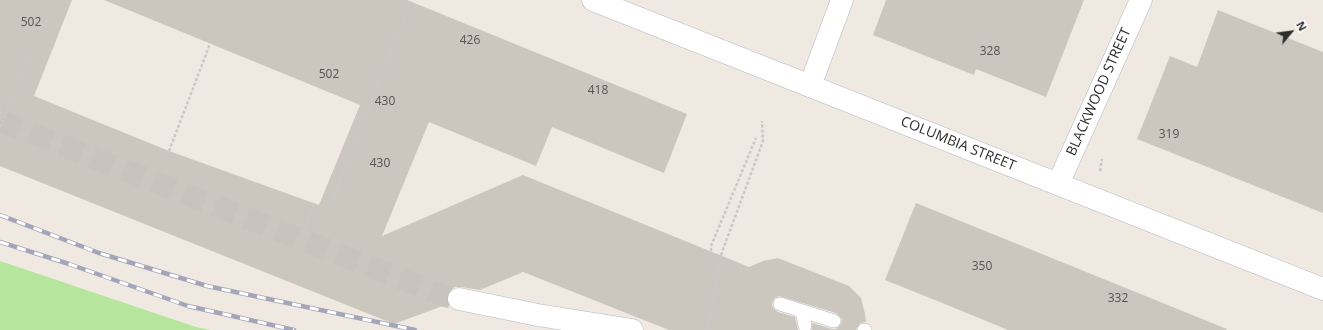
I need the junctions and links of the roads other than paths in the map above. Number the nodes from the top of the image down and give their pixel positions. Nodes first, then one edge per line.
1 (593, 0) edge
2 (842, 0) edge
3 (1141, 0) edge
4 (810, 86) junction
5 (1058, 184) junction
6 (1323, 289) edge
7 (459, 299) tunnel mouth
8 (780, 304) dead end
9 (802, 311) junction
10 (834, 321) dead end
11 (805, 326) dead end
12 (632, 330) edge

1 - 4 street, COLUMBIA STREET
2 - 4 street
3 - 5 street, BLACKWOOD STREET
4 - 5 street, COLUMBIA STREET
5 - 6 street, COLUMBIA STREET
7 - 12 street
8 - 9 lane
9 - 10 lane
9 - 11 lane

